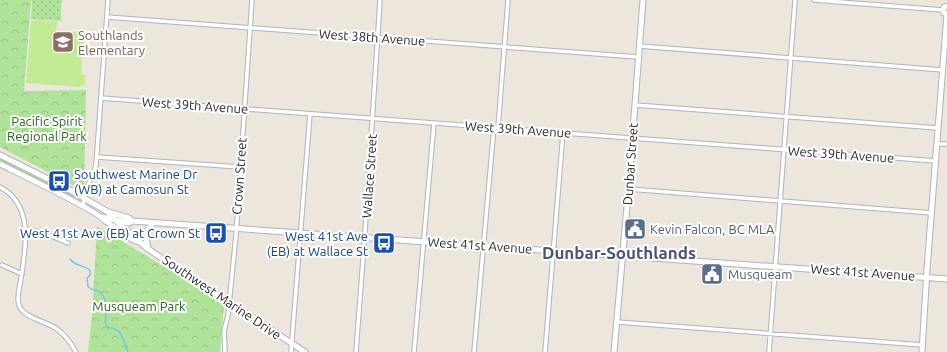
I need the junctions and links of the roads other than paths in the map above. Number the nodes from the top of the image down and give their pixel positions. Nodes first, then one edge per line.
1 (108, 0) edge
2 (252, 0) edge
3 (380, 0) edge
4 (508, 0) edge
5 (643, 0) edge
6 (795, 0) edge
7 (814, 0) edge
8 (946, 11) edge
9 (107, 17) junction
10 (250, 28) junction
11 (377, 38) junction
12 (639, 46) junction
13 (505, 48) junction
14 (638, 58) junction
15 (791, 58) junction
16 (943, 70) junction
17 (945, 77) edge
18 (101, 98) junction
19 (635, 105) junction
20 (244, 109) junction
21 (310, 114) junction
22 (786, 116) junction
23 (373, 119) junction
24 (434, 123) junction
25 (496, 128) junction
26 (938, 128) junction
27 (563, 133) junction
28 (632, 138) junction
29 (937, 144) junction
30 (947, 144) edge
31 (783, 150) junction
32 (0, 155) edge
33 (97, 157) junction
34 (936, 161) junction
35 (0, 164) edge
36 (240, 167) junction
37 (0, 187) edge
38 (628, 189) junction
39 (83, 198) junction
40 (780, 201) junction
41 (84, 207) junction
42 (108, 212) junction
43 (932, 213) junction
44 (102, 217) junction
45 (116, 221) junction
46 (132, 221) junction
47 (153, 223) junction
48 (236, 228) junction
49 (26, 229) junction
50 (300, 232) junction
51 (365, 237) junction
52 (139, 242) junction
53 (424, 242) junction
54 (68, 243) dead end
55 (483, 246) junction
56 (148, 248) junction
57 (554, 251) junction
58 (623, 256) junction
59 (2, 265) dead end
60 (776, 266) junction
61 (22, 274) junction
62 (927, 277) junction
63 (947, 278) edge
64 (230, 302) junction
65 (617, 322) junction
66 (771, 334) junction
67 (291, 344) junction
68 (923, 345) junction
69 (76, 352) edge
70 (225, 352) edge
71 (291, 352) edge
72 (305, 352) edge
73 (356, 352) edge
74 (414, 352) edge
75 (474, 352) edge
76 (545, 352) edge
77 (614, 352) edge
78 (769, 352) edge
79 (922, 352) edge

1 - 9 street
2 - 10 street, Crown Street
3 - 11 street, Wallace Street
4 - 13 street
5 - 12 main road, Dunbar Street
6 - 15 street
7 - 8 street
8 - 16 main road
9 - 10 street, West 38th Avenue
9 - 18 street
10 - 11 street, West 38th Avenue
10 - 20 street, Crown Street
11 - 13 street, West 38th Avenue
11 - 23 street, Wallace Street
12 - 14 main road, Dunbar Street
12 - 15 street
13 - 14 street, West 38th Avenue
13 - 25 street
14 - 19 main road, Dunbar Street
15 - 16 street
15 - 22 street
16 - 17 main road
17 - 26 main road
18 - 20 street, West 39th Avenue
18 - 33 street
19 - 22 street
19 - 28 main road, Dunbar Street
20 - 21 street, West 39th Avenue
20 - 36 street, Crown Street
21 - 23 street, West 39th Avenue
21 - 50 street
22 - 26 street
22 - 31 street
23 - 24 street, West 39th Avenue
23 - 51 street, Wallace Street
24 - 25 street, West 39th Avenue
24 - 53 street
25 - 27 street, West 39th Avenue
25 - 55 street
26 - 29 main road
27 - 28 street, West 39th Avenue
27 - 57 street
28 - 31 street, West 39th Avenue
28 - 38 main road, Dunbar Street
29 - 30 street
29 - 34 main road
31 - 34 street, West 39th Avenue
31 - 40 street
32 - 39 main road, Southwest Marine Drive
33 - 36 street
33 - 39 street
34 - 43 main road
35 - 41 main road, Southwest Marine Drive
36 - 48 street, Crown Street
37 - 49 street
38 - 40 street
38 - 58 main road, Dunbar Street
39 - 41 street
39 - 42 main road, Southwest Marine Drive
40 - 43 street
40 - 60 street
41 - 44 main road, Southwest Marine Drive
42 - 45 main road, Southwest Marine Drive
42 - 46 main road, West 41st Avenue
43 - 62 main road
44 - 45 main road, West 41st Avenue
44 - 52 main road, Southwest Marine Drive
45 - 46 main road, West 41st Avenue
45 - 52 main road, Southwest Marine Drive
46 - 47 main road, West 41st Avenue
47 - 48 main road, West 41st Avenue
47 - 56 main road
48 - 50 main road, West 41st Avenue
48 - 64 street, Crown Street
49 - 54 street
49 - 61 street
50 - 51 main road, West 41st Avenue
50 - 67 street
51 - 53 main road, West 41st Avenue
51 - 73 street, Wallace Street
52 - 56 main road, Southwest Marine Drive
53 - 55 main road, West 41st Avenue
53 - 74 street
55 - 57 main road, West 41st Avenue
55 - 75 street
56 - 64 main road, Southwest Marine Drive
57 - 58 main road, West 41st Avenue
57 - 76 street
58 - 60 main road, West 41st Avenue
58 - 65 main road, Dunbar Street
59 - 61 street
60 - 62 main road, West 41st Avenue
60 - 66 street
61 - 69 street
62 - 63 main road, West 41st Avenue
62 - 68 main road
64 - 67 main road, Southwest Marine Drive
64 - 70 street, Crown Street
65 - 66 street
65 - 77 main road, Dunbar Street
66 - 68 street
66 - 78 street
67 - 71 street
67 - 72 main road, Southwest Marine Drive
68 - 79 main road

